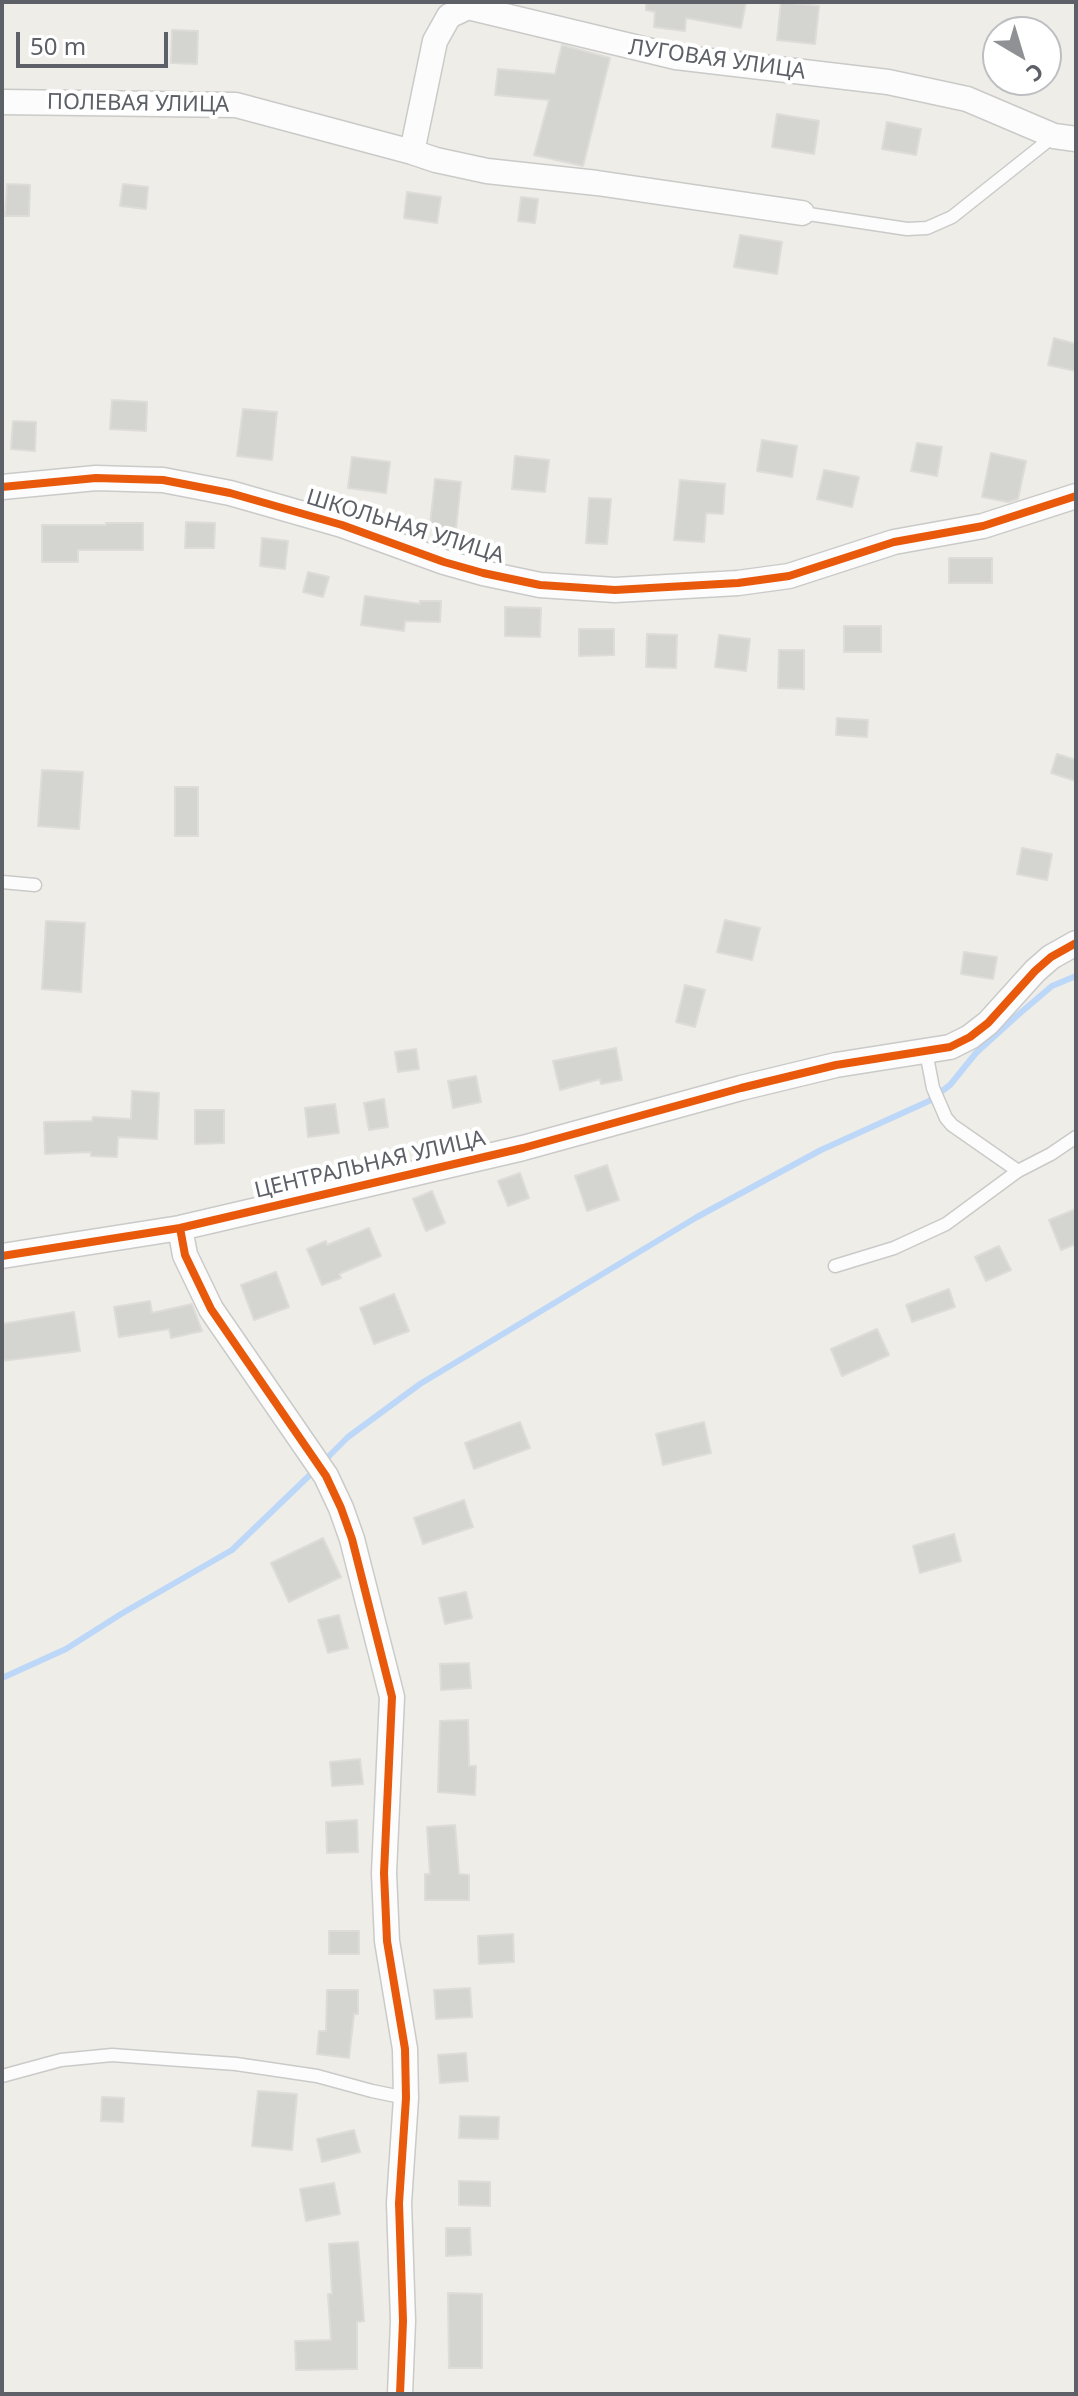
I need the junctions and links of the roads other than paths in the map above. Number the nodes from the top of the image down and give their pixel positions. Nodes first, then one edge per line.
1 (2, 102) edge
2 (1065, 138) edge
3 (412, 152) junction
4 (802, 213) joint
5 (2, 487) edge
6 (1076, 496) edge
7 (2, 882) edge
8 (35, 885) dead end
9 (1076, 943) edge
10 (926, 1052) junction
11 (1076, 1137) edge
12 (1018, 1171) junction
13 (180, 1228) junction
14 (2, 1256) edge
15 (835, 1266) dead end
16 (2, 2076) edge
17 (406, 2098) junction
18 (400, 2394) edge

1 - 3 street, ПОЛЕВАЯ УЛИЦА
2 - 3 street, ЛУГОВАЯ УЛИЦА
2 - 4 lane
3 - 4 street, ПОЛЕВАЯ УЛИЦА
5 - 6 street, ШКОЛЬНАЯ УЛИЦА
7 - 8 lane
9 - 10 street, ЦЕНТРАЛЬНАЯ УЛИЦА
10 - 12 lane
10 - 13 street, ЦЕНТРАЛЬНАЯ УЛИЦА
11 - 12 lane
12 - 15 lane
13 - 14 street, ЦЕНТРАЛЬНАЯ УЛИЦА
13 - 17 street
16 - 17 lane
17 - 18 street

